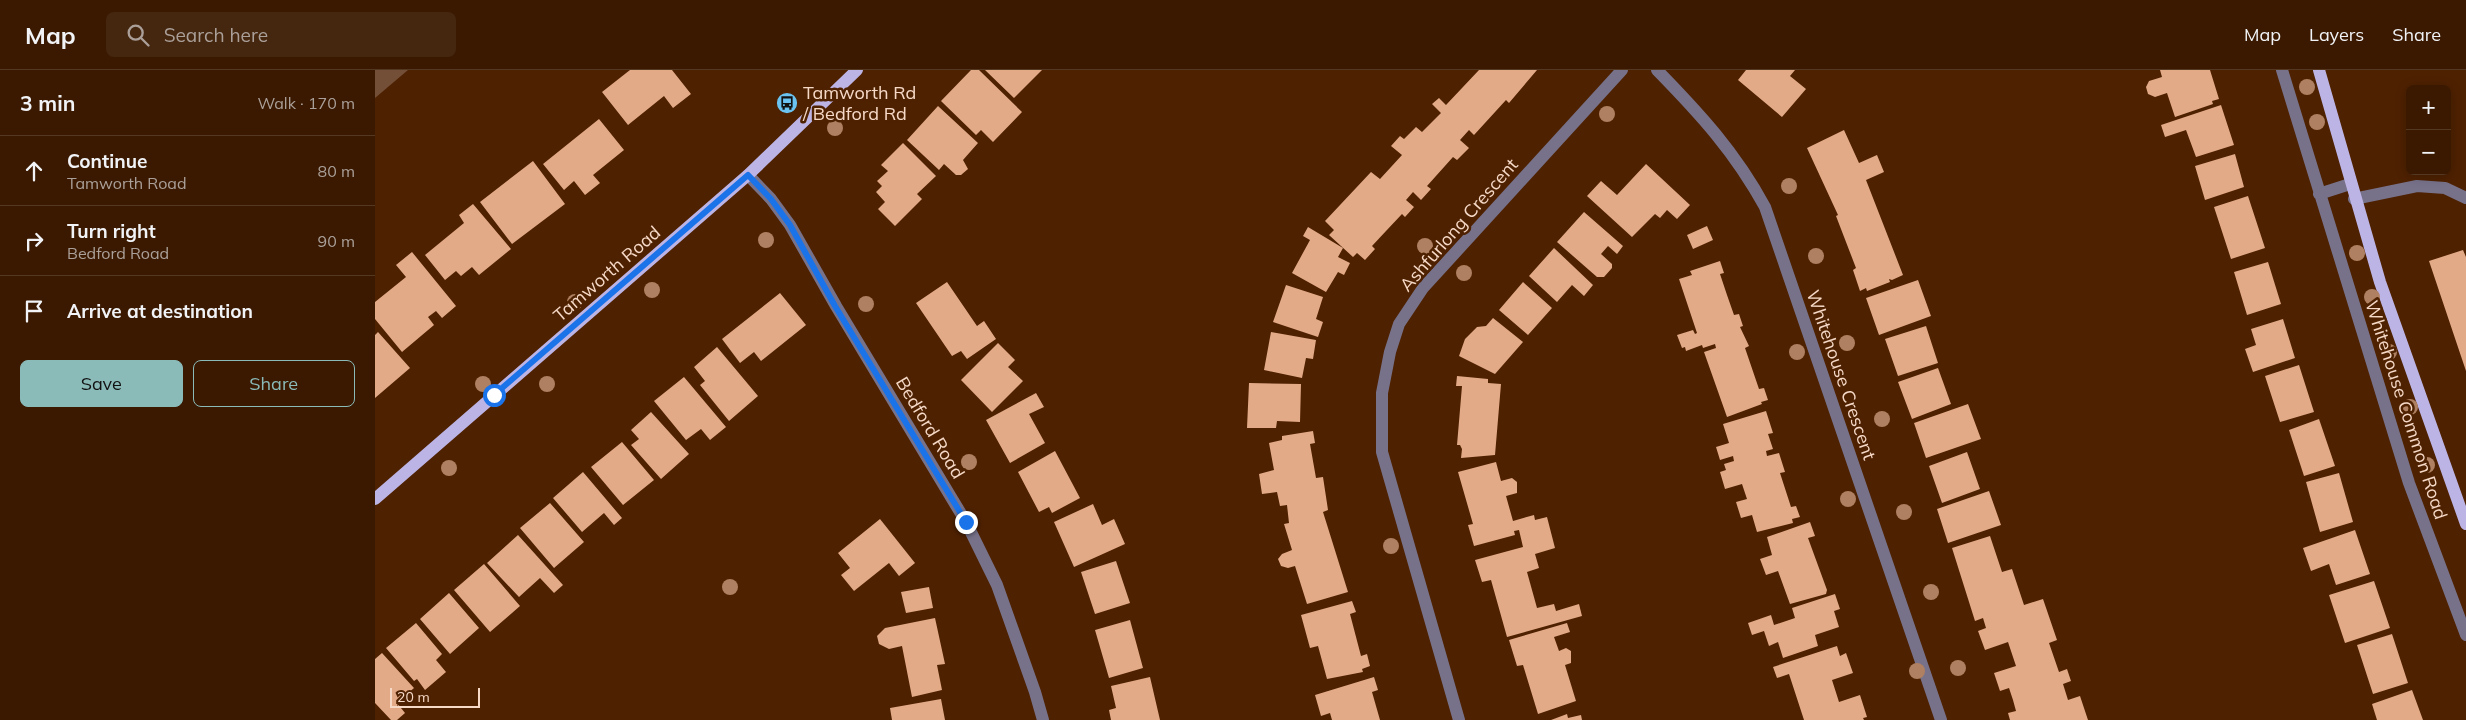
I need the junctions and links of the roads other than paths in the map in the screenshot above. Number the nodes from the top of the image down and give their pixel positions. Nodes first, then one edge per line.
1 (857, 70) edge
2 (1622, 70) edge
3 (1657, 70) edge
4 (2282, 70) edge
5 (2319, 70) edge
6 (748, 175) junction
7 (2350, 184) junction
8 (2319, 194) junction
9 (2466, 198) edge
10 (2355, 199) junction
11 (375, 499) edge
12 (2466, 524) edge
13 (2466, 635) edge
14 (1043, 720) edge
15 (1459, 720) edge
16 (1941, 720) edge

1 - 6 main road, Tamworth Road
2 - 15 street, Ashfurlong Crescent
3 - 16 street, Whitehouse Crescent
4 - 8 street, Whitehouse Common Road
5 - 7 main road, Whitehouse Common Road
6 - 11 main road, Tamworth Road
6 - 14 street, Bedford Road
7 - 8 street
7 - 10 main road, Whitehouse Common Road
8 - 13 street, Whitehouse Common Road
9 - 10 street
10 - 12 main road, Whitehouse Common Road

